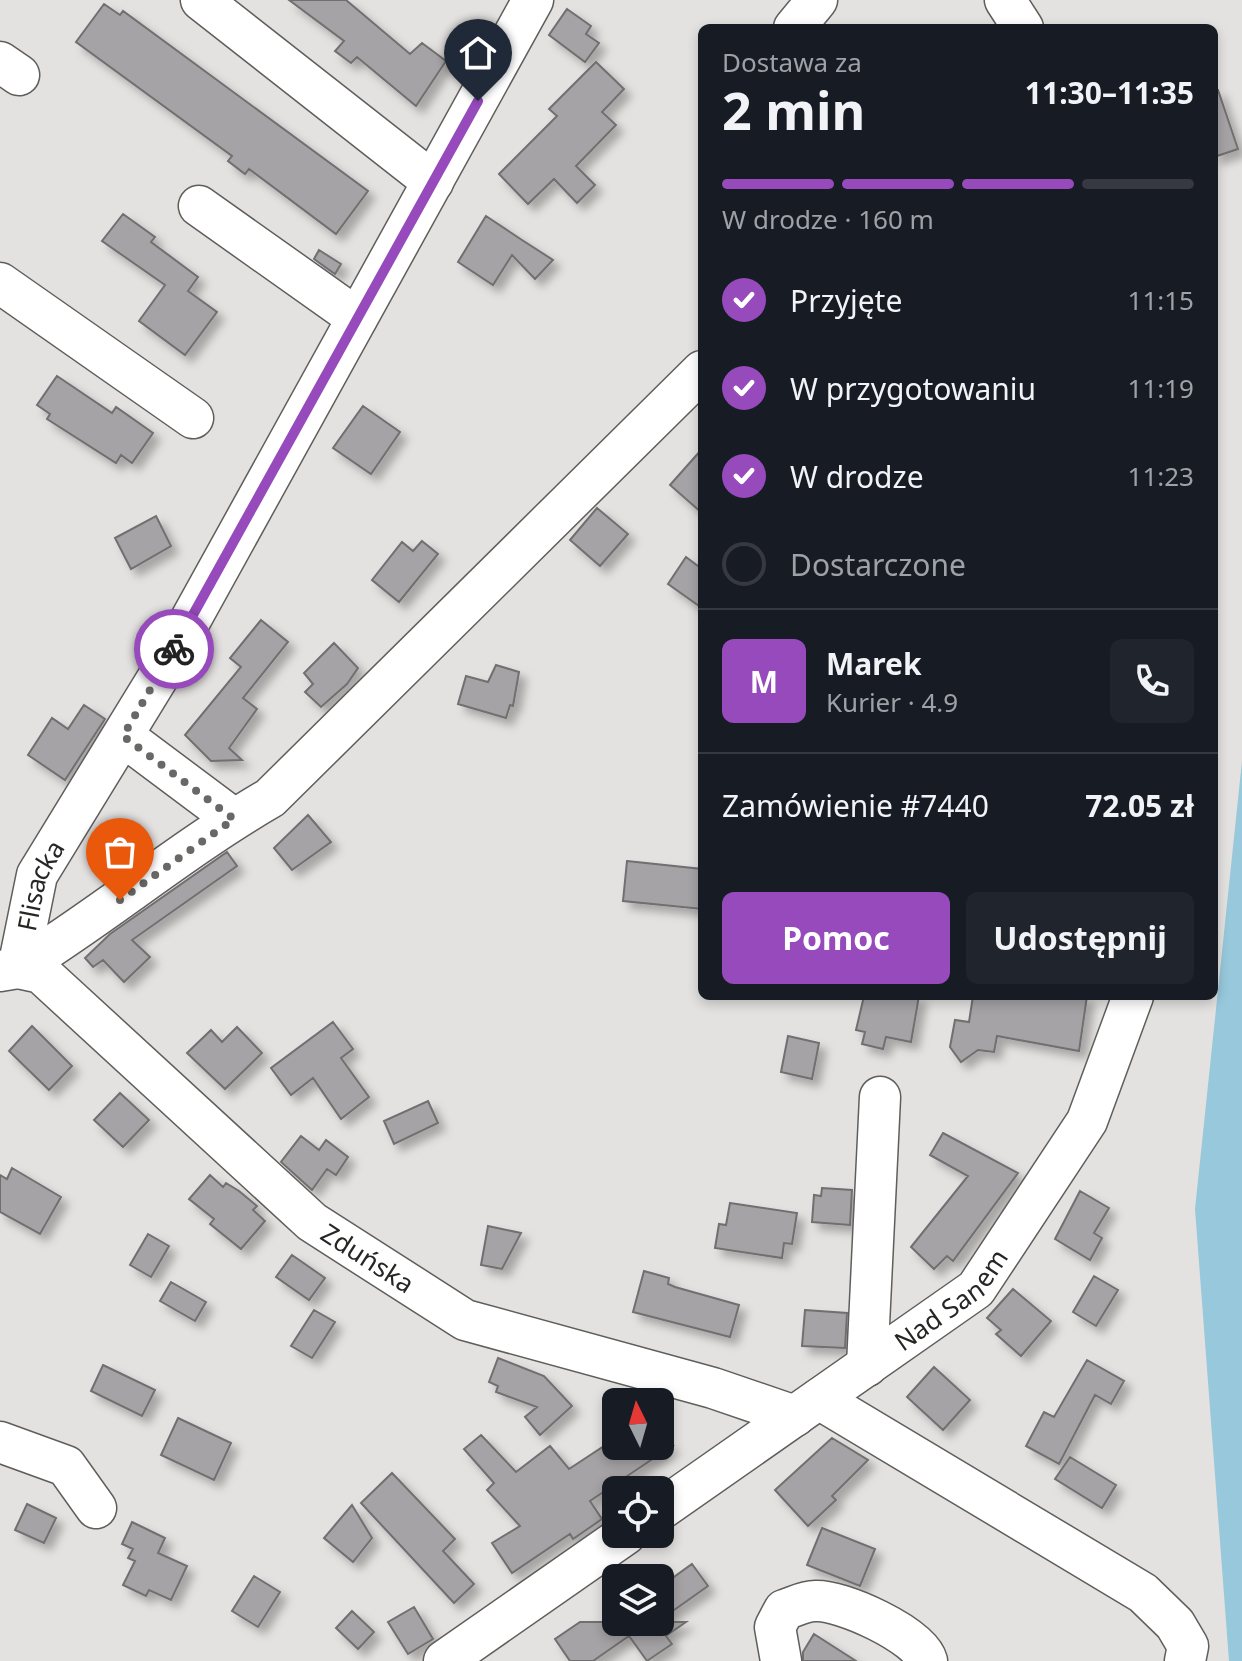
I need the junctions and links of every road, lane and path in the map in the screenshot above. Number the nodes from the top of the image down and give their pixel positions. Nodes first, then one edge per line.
1 (201, 0) edge
2 (533, 0) edge
3 (817, 0) edge
4 (1005, 0) edge
5 (797, 24) edge
6 (1020, 24) edge
7 (433, 182) junction
8 (199, 206) dead end
9 (0, 283) edge
10 (357, 318) junction
11 (698, 375) edge
12 (193, 418) dead end
13 (123, 736) junction
14 (234, 819) junction
15 (9, 970) edge
16 (1132, 1000) edge
17 (880, 1097) dead end
18 (867, 1366) junction
19 (807, 1407) junction
20 (0, 1442) edge
21 (674, 1500) edge
22 (96, 1508) dead end
23 (606, 1548) edge
24 (444, 1661) edge
25 (781, 1661) edge
26 (927, 1661) edge
27 (1185, 1661) edge

1 - 7 street
2 - 7 street, Flisacka
3 - 5 street
4 - 6 street
7 - 10 street, Flisacka
8 - 10 street
9 - 12 street
10 - 13 street, Flisacka
11 - 14 street
13 - 14 street
13 - 15 street, Flisacka
14 - 15 street
15 - 19 street, Zduńska
16 - 18 street, Nad Sanem
17 - 18 street
18 - 19 street, Nad Sanem
19 - 21 street, Nad Sanem
19 - 27 street, Zduńska
20 - 22 street
23 - 24 street
25 - 26 street

